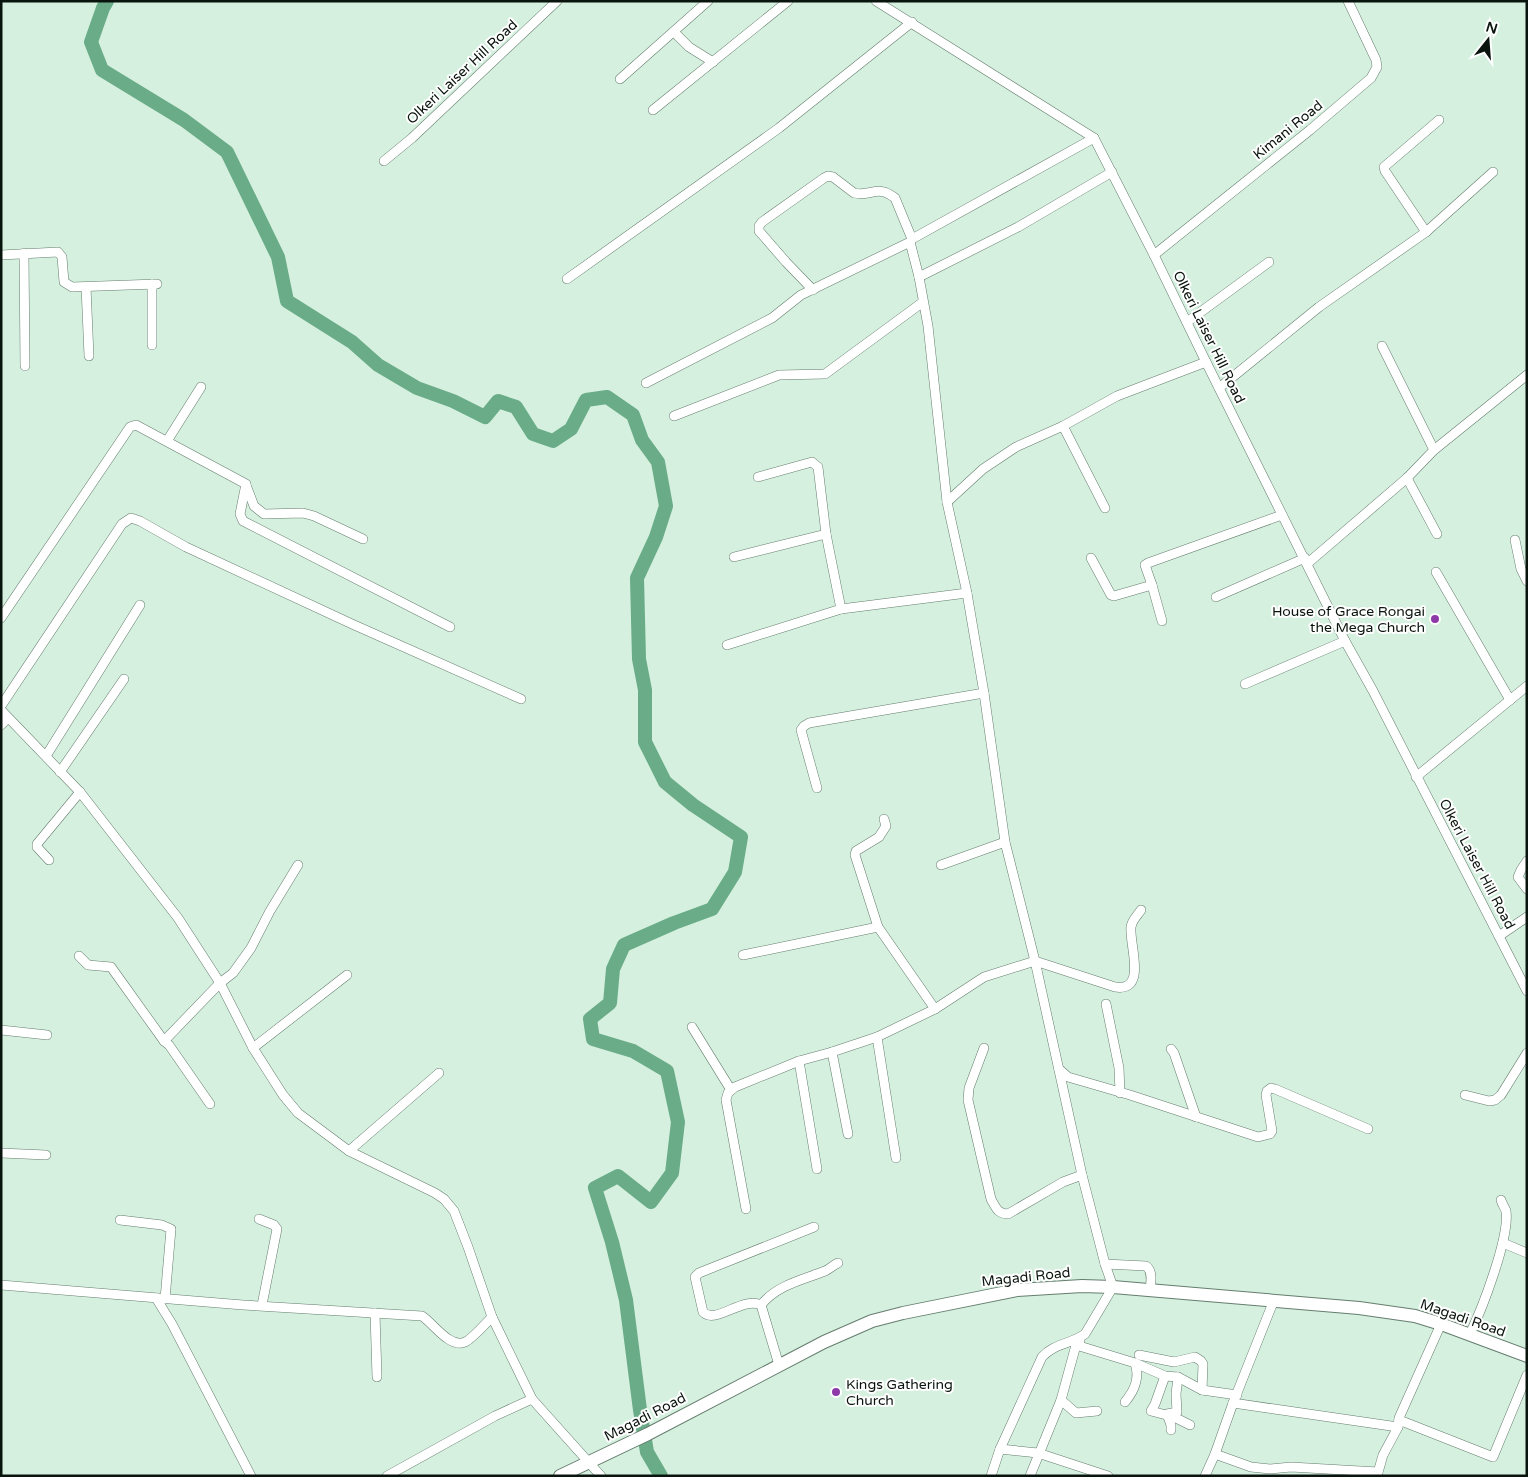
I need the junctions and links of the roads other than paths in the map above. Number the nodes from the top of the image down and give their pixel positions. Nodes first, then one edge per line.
1 (557, 1) edge
2 (708, 1) edge
3 (788, 1) edge
4 (876, 1) edge
5 (1348, 1) edge
6 (912, 22) junction
7 (674, 32) junction
8 (713, 62) junction
9 (620, 79) dead end
10 (653, 110) dead end
11 (1439, 120) dead end
12 (1094, 138) junction
13 (384, 161) dead end
14 (1112, 172) junction
15 (1493, 172) dead end
16 (1426, 232) junction
17 (911, 241) junction
18 (24, 253) junction
19 (1, 255) edge
20 (1154, 255) junction
21 (1268, 262) dead end
22 (919, 276) junction
23 (567, 279) dead end
24 (86, 287) junction
25 (812, 290) junction
26 (923, 302) junction
27 (1187, 322) junction
28 (152, 345) dead end
29 (1382, 346) dead end
30 (89, 356) dead end
31 (1206, 362) junction
32 (25, 366) dead end
33 (1527, 375) edge
34 (646, 383) dead end
35 (201, 387) dead end
36 (1219, 388) junction
37 (674, 416) dead end
38 (1063, 426) junction
39 (167, 441) junction
40 (1434, 450) junction
41 (758, 477) dead end
42 (1407, 478) junction
43 (246, 484) junction
44 (947, 502) junction
45 (1105, 508) dead end
46 (1282, 515) junction
47 (826, 534) junction
48 (1437, 534) dead end
49 (363, 539) dead end
50 (1515, 540) dead end
51 (734, 557) dead end
52 (1091, 558) dead end
53 (1306, 561) junction
54 (1436, 572) dead end
55 (1527, 581) edge
56 (1152, 585) junction
57 (967, 593) junction
58 (1216, 597) dead end
59 (140, 606) dead end
60 (842, 609) junction
61 (1, 618) edge
62 (1162, 621) dead end
63 (450, 627) dead end
64 (1345, 641) junction
65 (727, 645) dead end
66 (124, 679) dead end
67 (1245, 684) dead end
68 (1527, 686) edge
69 (984, 693) junction
70 (521, 699) dead end
71 (1510, 700) junction
72 (1, 706) edge
73 (1, 710) edge
74 (8, 718) junction
75 (1, 725) edge
76 (46, 756) junction
77 (60, 772) junction
78 (1416, 777) junction
79 (817, 788) dead end
80 (80, 792) junction
81 (884, 819) dead end
82 (1005, 842) junction
83 (49, 860) dead end
84 (1527, 861) edge
85 (298, 865) dead end
86 (941, 865) dead end
87 (1527, 889) edge
88 (1141, 910) dead end
89 (1527, 917) edge
90 (878, 927) junction
91 (1499, 936) junction
92 (743, 955) dead end
93 (79, 956) dead end
94 (1035, 961) junction
95 (347, 975) dead end
96 (220, 983) junction
97 (1527, 991) edge
98 (1106, 1004) dead end
99 (934, 1008) junction
100 (692, 1027) dead end
101 (1, 1030) edge
102 (47, 1035) dead end
103 (877, 1037) junction
104 (164, 1041) junction
105 (253, 1048) junction
106 (984, 1048) dead end
107 (1171, 1049) dead end
108 (832, 1052) junction
109 (1527, 1053) edge
110 (799, 1061) junction
111 (1058, 1068) junction
112 (440, 1073) dead end
113 (732, 1090) junction
114 (1120, 1093) junction
115 (1464, 1095) dead end
116 (210, 1104) dead end
117 (1196, 1117) junction
118 (1368, 1129) dead end
119 (848, 1134) dead end
120 (349, 1151) junction
121 (1, 1154) edge
122 (46, 1155) dead end
123 (896, 1158) dead end
124 (817, 1170) dead end
125 (1082, 1175) junction
126 (1501, 1200) dead end
127 (746, 1209) dead end
128 (259, 1219) dead end
129 (120, 1220) dead end
130 (814, 1226) dead end
131 (1503, 1243) junction
132 (1527, 1253) edge
133 (838, 1263) dead end
134 (1104, 1264) junction
135 (1, 1285) edge
136 (1113, 1287) junction
137 (1150, 1290) junction
138 (160, 1298) junction
139 (1274, 1300) junction
140 (262, 1305) junction
141 (761, 1305) junction
142 (375, 1313) junction
143 (492, 1317) junction
144 (1442, 1324) junction
145 (1085, 1334) junction
146 (1470, 1334) junction
147 (1076, 1345) junction
148 (1527, 1356) edge
149 (1137, 1359) junction
150 (1174, 1362) junction
151 (779, 1365) junction
152 (1527, 1375) edge
153 (1173, 1376) junction
154 (377, 1377) dead end
155 (1202, 1390) junction
156 (532, 1399) junction
157 (1235, 1399) junction
158 (1061, 1400) junction
159 (1125, 1402) dead end
160 (1097, 1411) dead end
161 (1167, 1414) junction
162 (1398, 1424) junction
163 (1190, 1425) dead end
164 (1171, 1430) dead end
165 (1000, 1448) junction
166 (1038, 1453) junction
167 (1216, 1454) junction
168 (590, 1462) junction
169 (1377, 1474) edge
170 (251, 1476) edge
171 (387, 1476) edge
172 (560, 1476) edge
173 (601, 1476) edge
174 (991, 1476) edge
175 (1030, 1476) edge
176 (1108, 1476) edge
177 (1205, 1476) edge

1 - 13 street, Olkeri Laiser Hill Road
2 - 7 street
3 - 8 street
4 - 6 street, Olkeri Laiser Hill Road
5 - 20 street, Kimani Road
6 - 12 street, Olkeri Laiser Hill Road
6 - 23 street
7 - 8 street
7 - 9 street
8 - 10 street
11 - 16 street
12 - 14 street, Olkeri Laiser Hill Road
12 - 17 street
14 - 20 street, Olkeri Laiser Hill Road
14 - 22 street
15 - 16 street
16 - 36 street
17 - 22 street
17 - 25 street
17 - 25 street
18 - 19 street
18 - 24 street
18 - 32 street
20 - 27 street, Olkeri Laiser Hill Road
21 - 27 street
22 - 26 street
24 - 28 street
24 - 30 street
25 - 34 street
26 - 37 street
26 - 44 street
27 - 31 street, Olkeri Laiser Hill Road
29 - 40 street
31 - 36 street, Olkeri Laiser Hill Road
31 - 38 street
33 - 40 street
35 - 39 street
36 - 46 street, Olkeri Laiser Hill Road
38 - 44 street
38 - 45 street
39 - 43 street
39 - 61 street
40 - 42 street
41 - 47 street
42 - 48 street
42 - 53 street
43 - 49 street
43 - 63 street
44 - 57 street
46 - 53 street, Olkeri Laiser Hill Road
46 - 56 street
47 - 51 street
47 - 60 street
50 - 55 street
52 - 56 street
53 - 58 street
53 - 64 street, Olkeri Laiser Hill Road
54 - 71 street
56 - 62 street
57 - 60 street
57 - 69 street
59 - 76 street
60 - 65 street
64 - 67 street
64 - 78 street, Olkeri Laiser Hill Road
66 - 77 street
68 - 71 street
69 - 79 street
69 - 82 street
70 - 72 street
71 - 78 street
73 - 74 street
74 - 75 street
74 - 76 street
76 - 77 street
77 - 80 street
78 - 91 street, Olkeri Laiser Hill Road
80 - 83 street
80 - 96 street
81 - 90 street
82 - 86 street
82 - 94 street
84 - 87 street
85 - 96 street
88 - 94 street
89 - 91 street
90 - 92 street
90 - 99 street
91 - 97 street, Olkeri Laiser Hill Road
93 - 104 street
94 - 99 street
94 - 111 street
95 - 105 street
96 - 104 street
96 - 105 street
98 - 114 street
99 - 103 street
100 - 113 street
101 - 102 street
103 - 108 street
103 - 123 street
104 - 116 street
105 - 120 street
106 - 125 street
107 - 117 street
108 - 110 street
108 - 119 street
109 - 115 street
110 - 113 street
110 - 124 street
111 - 114 street
111 - 125 street
112 - 120 street
113 - 127 street
114 - 117 street
117 - 118 street
120 - 143 street
121 - 122 street
125 - 134 street
126 - 131 street
128 - 140 street
129 - 138 street
130 - 141 street
131 - 132 street
131 - 146 street
133 - 141 street
134 - 136 street
134 - 137 street
135 - 138 street
136 - 137 highway, Magadi Road
136 - 145 street
136 - 151 highway, Magadi Road
137 - 139 highway, Magadi Road
138 - 140 street
138 - 170 street
139 - 144 highway, Magadi Road
139 - 157 street
140 - 142 street
141 - 151 street
142 - 143 street
142 - 154 street
143 - 156 street
144 - 146 highway, Magadi Road
144 - 162 street
145 - 147 street
145 - 165 street
146 - 148 highway, Magadi Road
147 - 149 street
147 - 158 street
149 - 150 street
149 - 153 street
149 - 159 street
150 - 153 street
150 - 155 street
151 - 168 highway, Magadi Road
152 - 162 street
153 - 155 street
153 - 161 street
153 - 161 street
155 - 157 street
156 - 168 street
156 - 171 street
157 - 162 street
157 - 167 street
158 - 160 street
158 - 166 street
161 - 163 street
161 - 164 street
162 - 169 street
165 - 166 street
165 - 174 street
166 - 175 street
166 - 176 street
167 - 169 street
167 - 177 street
168 - 172 highway, Magadi Road
168 - 173 street

